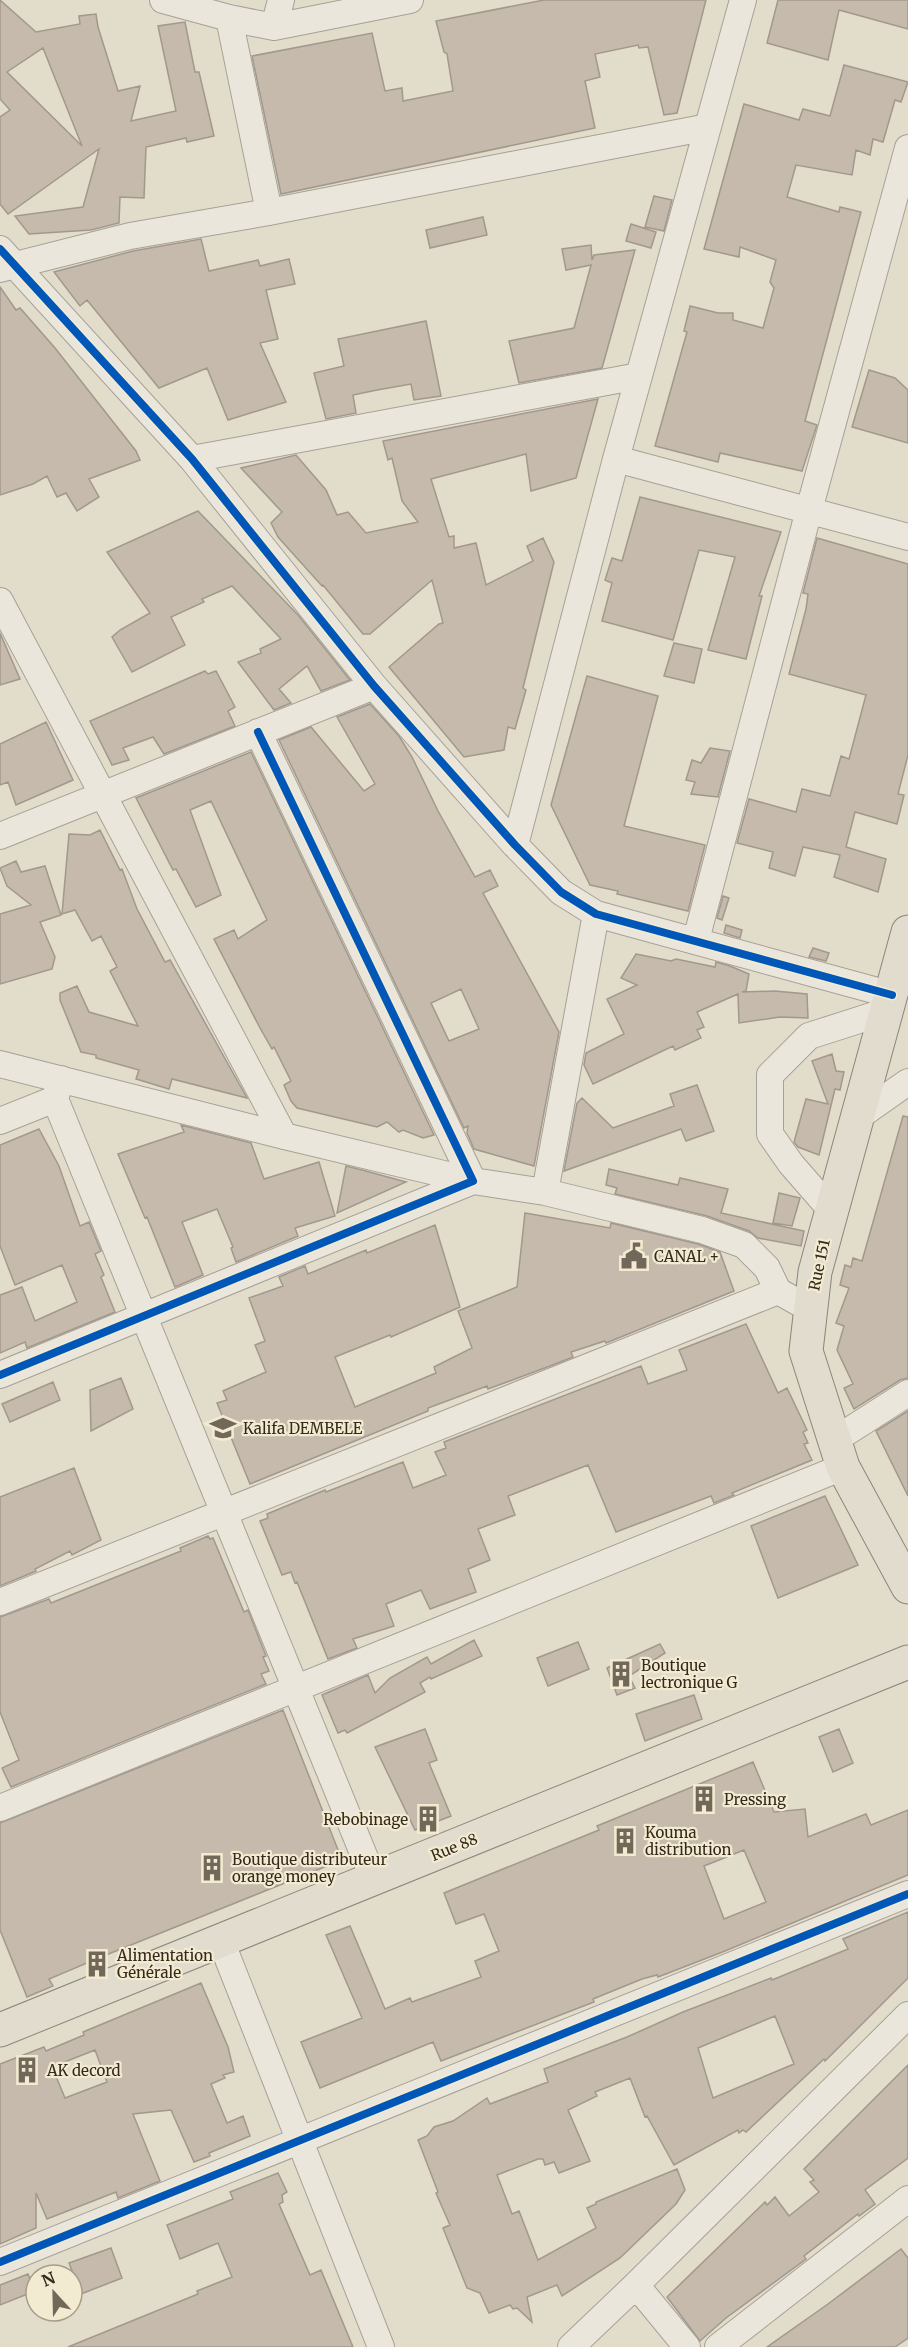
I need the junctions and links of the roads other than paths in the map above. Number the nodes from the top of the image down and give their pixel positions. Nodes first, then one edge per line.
1 (163, 0) edge
2 (281, 0) edge
3 (410, 0) edge
4 (743, 0) edge
5 (229, 18) junction
6 (274, 27) junction
7 (708, 127) junction
8 (908, 148) edge
9 (269, 212) junction
10 (5, 261) edge
11 (639, 376) junction
12 (192, 459) junction
13 (616, 459) junction
14 (809, 510) junction
15 (908, 537) edge
16 (0, 601) edge
17 (374, 686) junction
18 (258, 732) junction
19 (103, 795) junction
20 (0, 836) edge
21 (514, 845) junction
22 (596, 914) junction
23 (908, 932) edge
24 (696, 940) junction
25 (890, 1003) junction
26 (0, 1064) edge
27 (908, 1082) edge
28 (58, 1089) junction
29 (858, 1117) junction
30 (0, 1121) edge
31 (284, 1136) junction
32 (473, 1181) junction
33 (545, 1192) junction
34 (832, 1211) junction
35 (778, 1291) junction
36 (810, 1309) junction
37 (144, 1317) junction
38 (0, 1375) edge
39 (908, 1393) edge
40 (838, 1454) junction
41 (223, 1512) junction
42 (908, 1587) edge
43 (0, 1602) edge
44 (908, 1662) edge
45 (296, 1689) junction
46 (0, 1808) edge
47 (374, 1880) junction
48 (908, 1894) edge
49 (221, 1941) junction
50 (908, 2015) edge
51 (0, 2030) edge
52 (300, 2140) junction
53 (908, 2199) edge
54 (0, 2262) edge
55 (636, 2285) junction
56 (381, 2347) edge
57 (571, 2347) edge
58 (687, 2347) edge
59 (718, 2347) edge

1 - 5 street
2 - 6 street
3 - 6 street
4 - 7 street
5 - 6 street
5 - 9 street
7 - 9 street
7 - 11 street
8 - 14 street
9 - 10 street
10 - 12 street
11 - 12 street
11 - 13 street
12 - 17 street
13 - 14 street
13 - 21 street
14 - 15 street
14 - 24 street
16 - 19 street
17 - 18 street
17 - 21 street
18 - 19 street
18 - 32 street
19 - 20 street
19 - 31 street
21 - 22 street
22 - 24 street
22 - 33 street
23 - 25 main road, Rue 151
24 - 25 street
25 - 29 main road, Rue 151
25 - 34 street
26 - 28 street
27 - 29 street
28 - 30 street
28 - 31 street
28 - 37 street
29 - 34 main road, Rue 151
31 - 32 street
32 - 33 street
32 - 37 street
33 - 35 street
34 - 36 main road, Rue 151
35 - 36 street
35 - 41 street
36 - 40 main road, Rue 151
37 - 38 street
37 - 41 street
39 - 40 street
40 - 42 main road, Rue 151
40 - 45 street
41 - 43 street
41 - 45 street
44 - 47 main road, Rue 88
45 - 46 street
45 - 47 street
47 - 49 main road, Rue 88
48 - 52 street
49 - 51 main road, Rue 88
49 - 52 street
50 - 55 street
52 - 54 street
52 - 56 street
53 - 59 street
55 - 57 street
55 - 58 street

